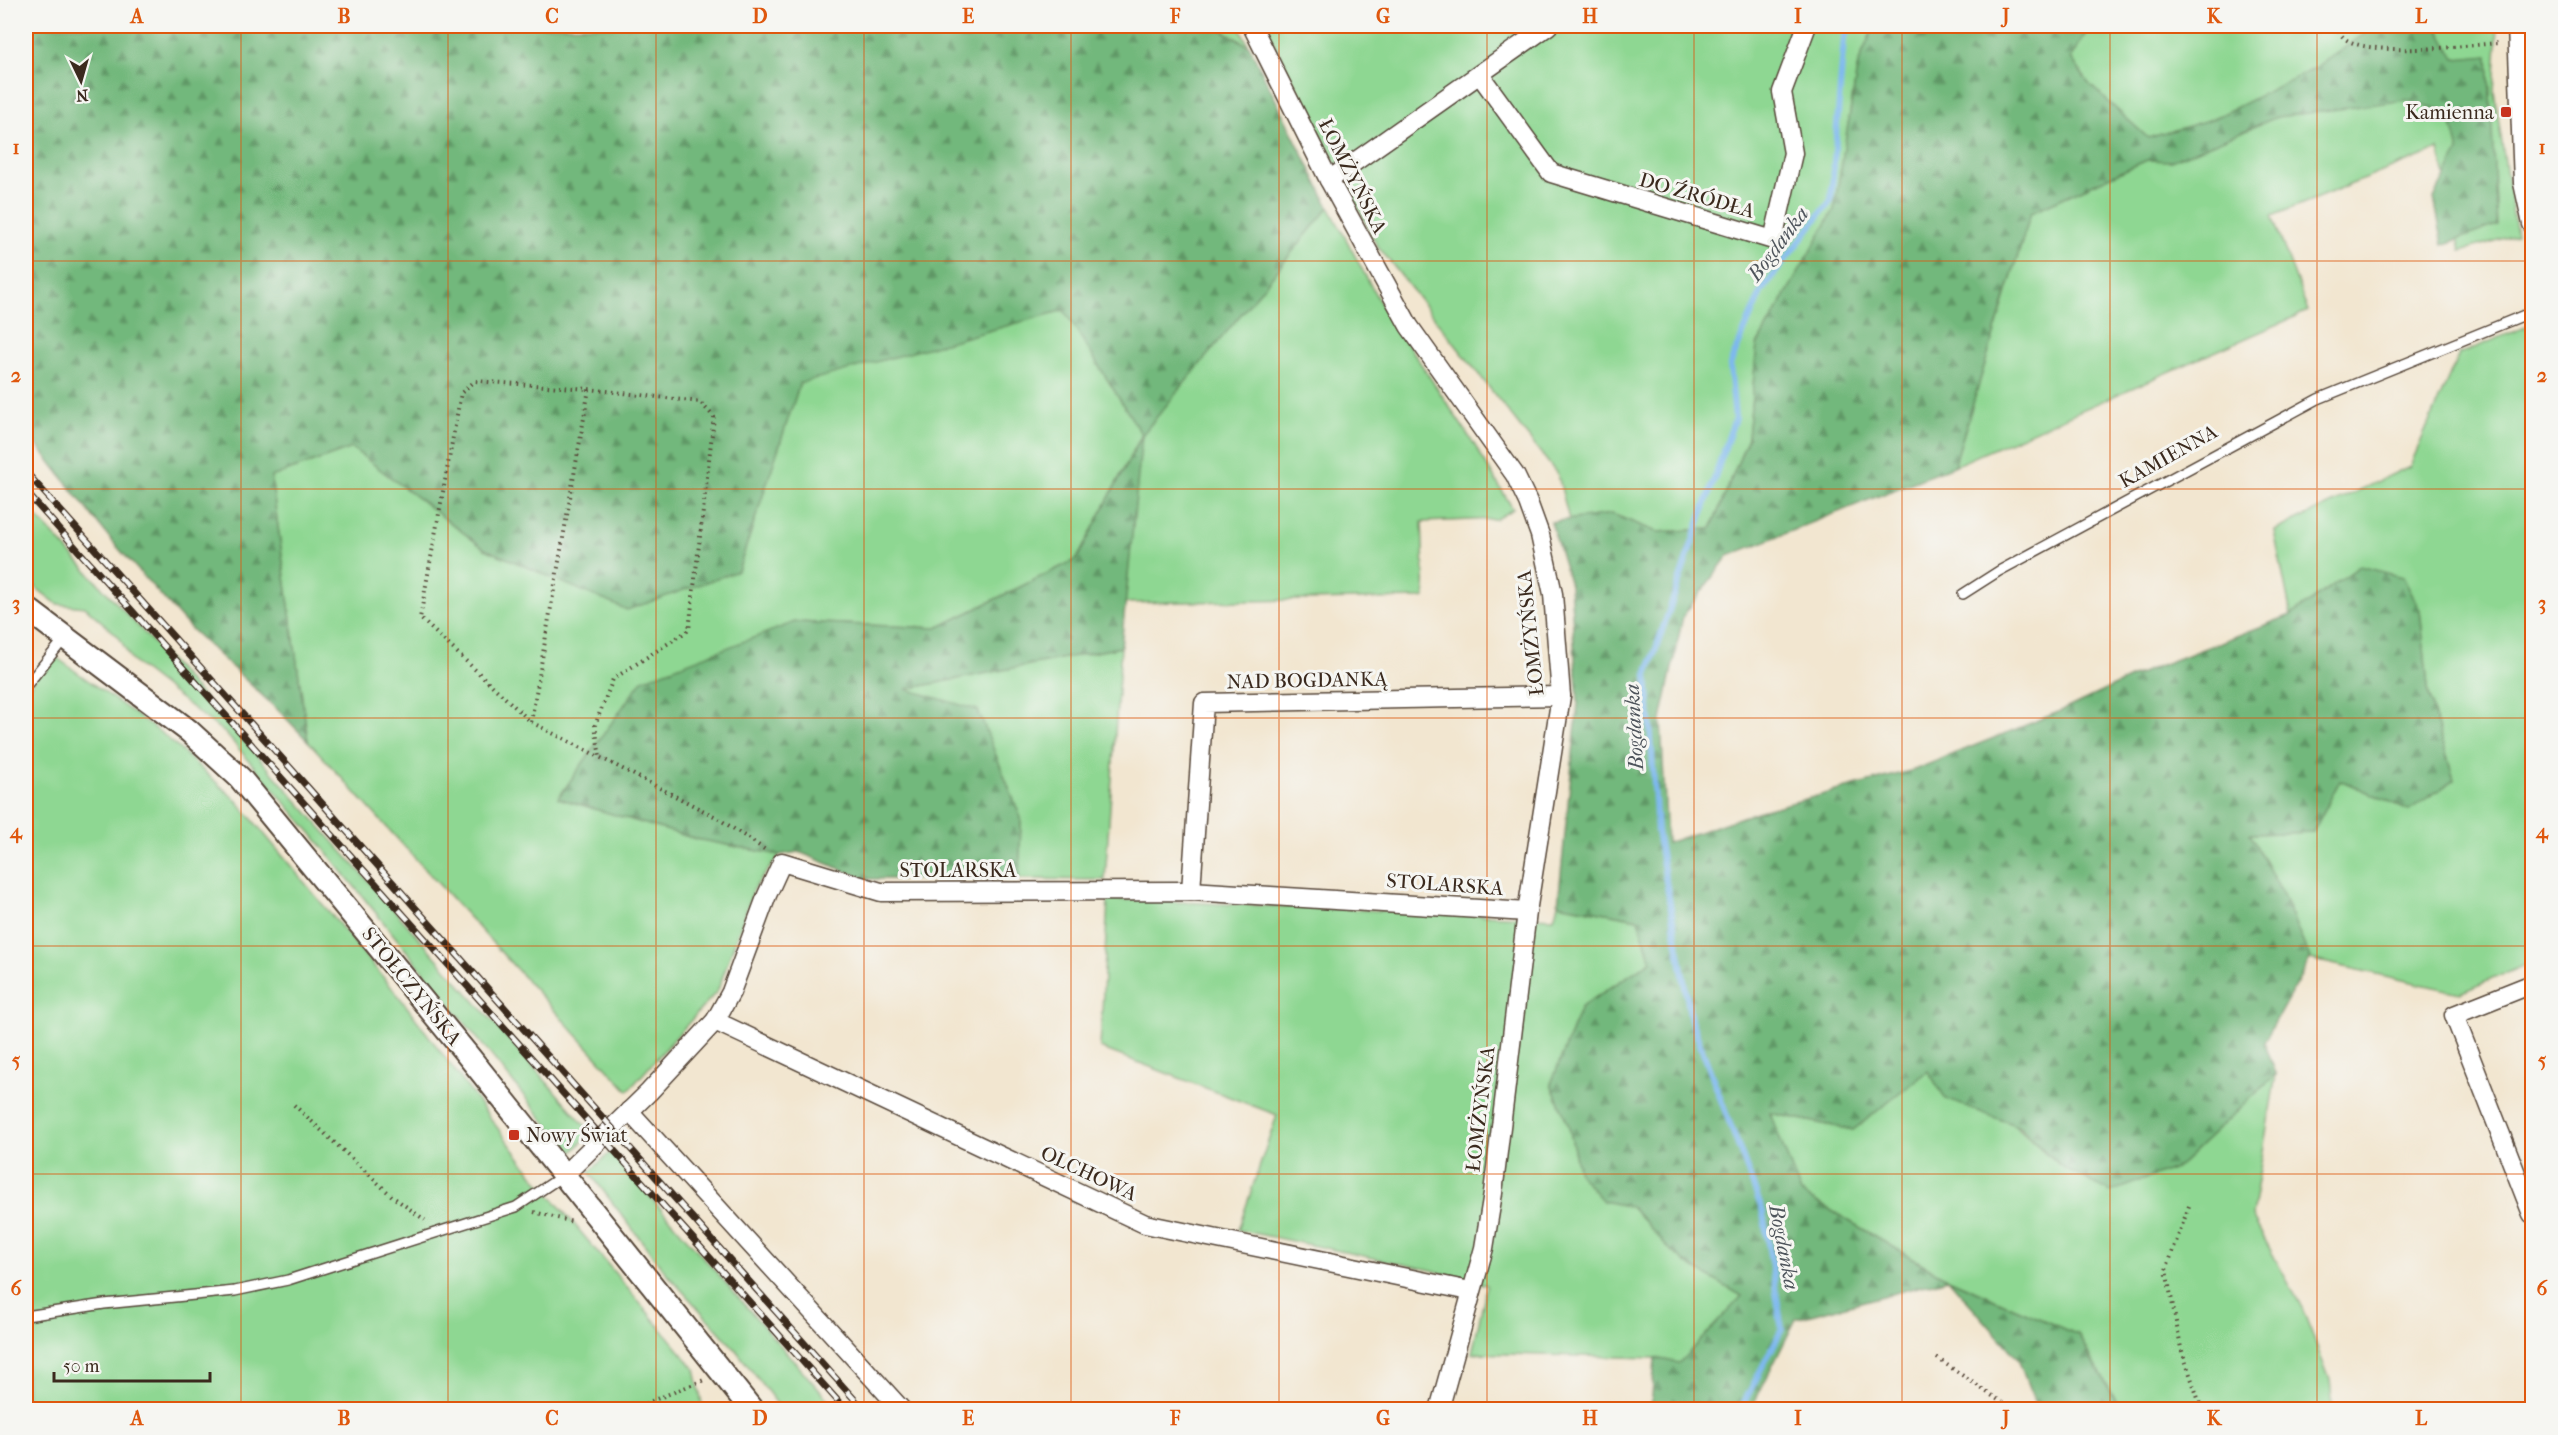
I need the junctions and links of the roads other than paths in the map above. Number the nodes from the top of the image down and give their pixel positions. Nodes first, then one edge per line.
1 (1252, 26) edge
2 (1548, 26) edge
3 (1806, 28) dead end
4 (2522, 36) edge
5 (1480, 75) junction
6 (1329, 180) junction
7 (2532, 224) edge
8 (2532, 312) edge
9 (1963, 594) dead end
10 (26, 608) edge
11 (65, 638) junction
12 (26, 686) edge
13 (1561, 696) junction
14 (1191, 891) junction
15 (1527, 912) junction
16 (2532, 984) edge
17 (715, 1021) junction
18 (629, 1111) junction
19 (564, 1175) junction
20 (2532, 1214) edge
21 (1470, 1292) junction
22 (26, 1316) edge
23 (752, 1410) edge
24 (902, 1410) edge
25 (1440, 1410) edge

1 - 6 street, ŁOMŻYŃSKA
2 - 5 street
3 - 5 street, DO ŹRÓDŁA
4 - 7 street
5 - 6 street
6 - 13 street, ŁOMŻYŃSKA
8 - 9 lane, KAMIENNA
10 - 11 street, STOŁCZYŃSKA
11 - 12 lane
11 - 19 street, STOŁCZYŃSKA
13 - 14 street, NAD BOGDANKĄ
13 - 15 street, ŁOMŻYŃSKA
14 - 15 street, STOLARSKA
14 - 17 street, STOLARSKA
15 - 21 street, ŁOMŻYŃSKA
16 - 20 street
17 - 18 street
17 - 21 street, OLCHOWA
18 - 19 street
18 - 24 street
19 - 22 lane
19 - 23 street, STOŁCZYŃSKA
21 - 25 street, ŁOMŻYŃSKA

